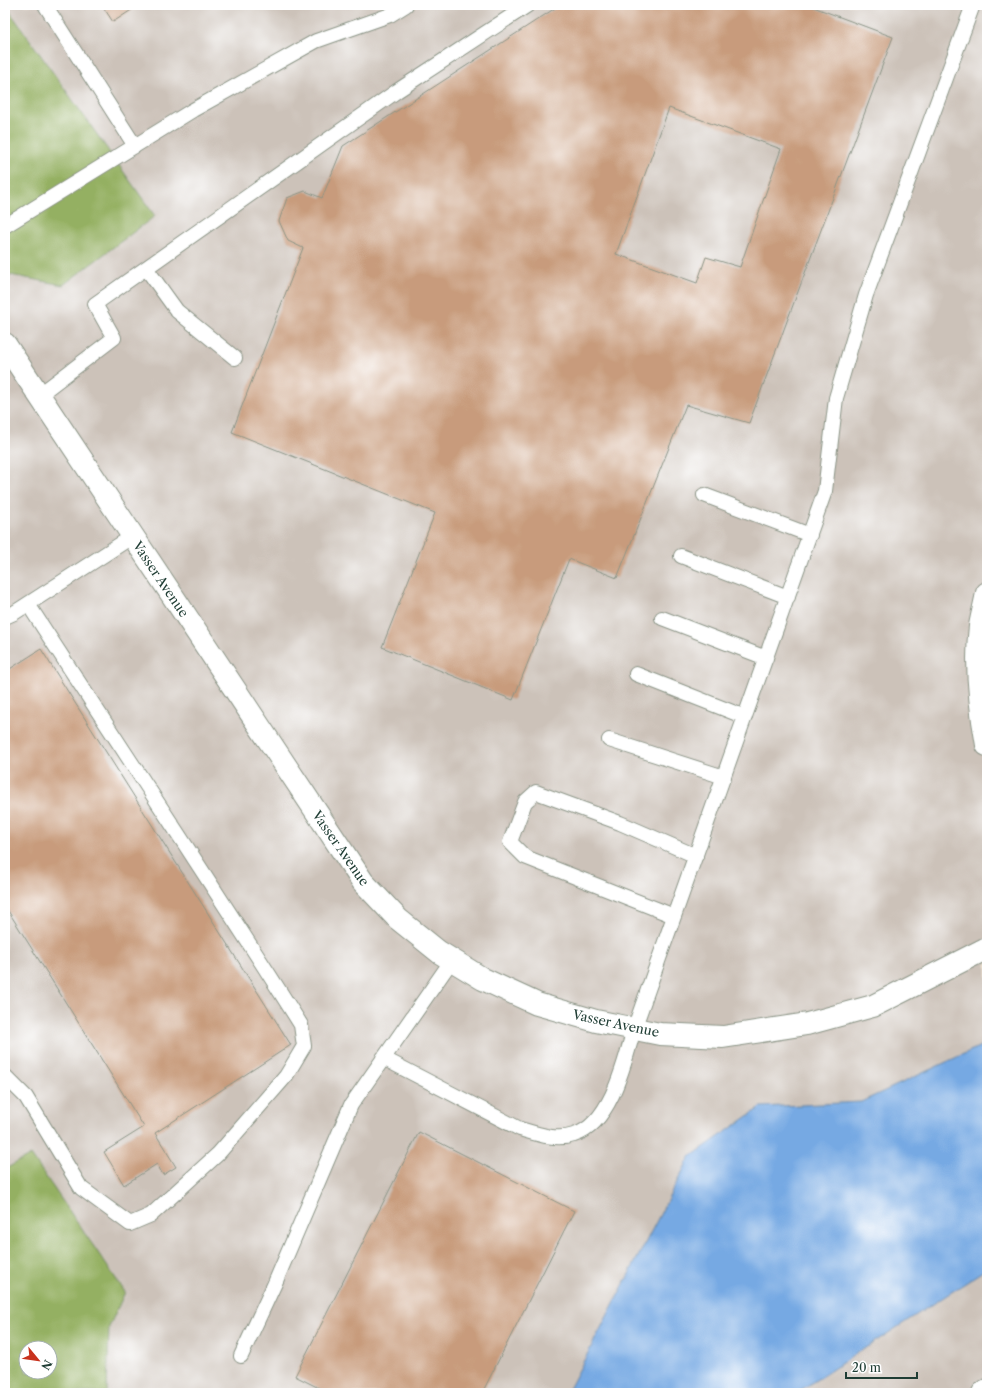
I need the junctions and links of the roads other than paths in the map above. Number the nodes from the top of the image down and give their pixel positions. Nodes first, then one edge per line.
1 (45, 5) edge
2 (406, 5) edge
3 (528, 5) edge
4 (972, 5) edge
5 (135, 146) junction
6 (5, 226) edge
7 (146, 268) junction
8 (5, 344) edge
9 (235, 358) dead end
10 (39, 395) junction
11 (704, 495) dead end
12 (810, 535) junction
13 (132, 536) junction
14 (681, 556) dead end
15 (987, 593) edge
16 (788, 597) junction
17 (28, 604) junction
18 (5, 617) edge
19 (662, 618) dead end
20 (766, 658) junction
21 (636, 674) dead end
22 (745, 717) junction
23 (610, 740) dead end
24 (987, 745) edge
25 (724, 778) junction
26 (696, 856) junction
27 (674, 916) junction
28 (987, 948) edge
29 (452, 960) junction
30 (634, 1029) junction
31 (383, 1058) junction
32 (5, 1076) edge
33 (241, 1356) dead end
34 (987, 1390) edge
35 (983, 1393) edge

1 - 5 lane
2 - 5 lane
3 - 7 lane
4 - 12 lane
5 - 6 lane
7 - 9 lane
7 - 10 lane
8 - 10 street, Vasser Avenue
10 - 13 street, Vasser Avenue
11 - 12 lane
12 - 16 lane
13 - 17 lane
13 - 29 street, Vasser Avenue
14 - 16 lane
15 - 24 street
16 - 20 lane
17 - 18 lane
17 - 32 lane
19 - 20 lane
20 - 22 lane
21 - 22 lane
22 - 25 lane
23 - 25 lane
25 - 26 lane
26 - 27 lane
26 - 27 lane
27 - 30 lane
28 - 30 street, Vasser Avenue
29 - 30 street, Vasser Avenue
29 - 31 lane
30 - 31 lane
31 - 33 lane
34 - 35 street

